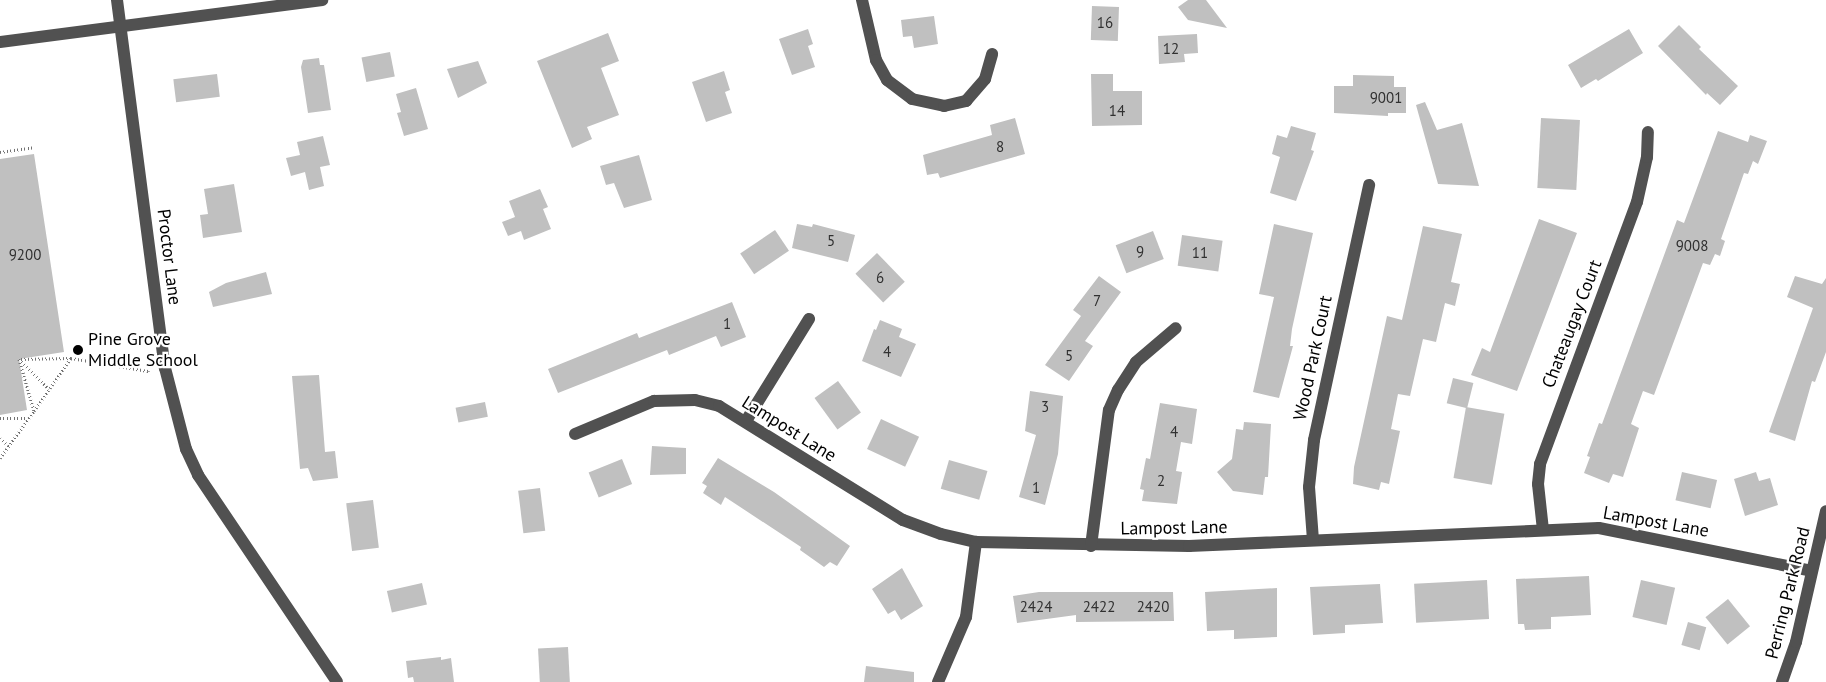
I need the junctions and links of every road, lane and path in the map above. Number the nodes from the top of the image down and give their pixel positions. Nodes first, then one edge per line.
1 (117, 0) edge
2 (322, 0) edge
3 (862, 0) edge
4 (120, 27) junction
5 (0, 42) edge
6 (992, 54) dead end
7 (1648, 132) dead end
8 (34, 147) dead end
9 (0, 152) edge
10 (1369, 185) dead end
11 (809, 320) dead end
12 (1176, 328) dead end
13 (71, 358) junction
14 (19, 359) junction
15 (125, 367) dead end
16 (49, 389) junction
17 (34, 411) junction
18 (0, 418) edge
19 (28, 418) junction
20 (746, 421) junction
21 (575, 434) dead end
22 (0, 438) edge
23 (8, 446) junction
24 (0, 458) edge
25 (1826, 511) edge
26 (1543, 530) junction
27 (1314, 540) junction
28 (976, 542) junction
29 (1091, 546) junction
30 (1812, 571) junction
31 (337, 682) edge
32 (938, 682) edge
33 (1782, 682) edge

1 - 4 street, Proctor Lane
2 - 4 street
3 - 6 street
4 - 5 street
4 - 31 street, Proctor Lane
7 - 26 street, Chateaugay Court
8 - 9 path
10 - 27 street, Wood Park Court
11 - 20 street
12 - 29 street
13 - 14 path
13 - 15 path
13 - 16 path
14 - 16 path
14 - 17 path
16 - 17 path
17 - 19 path
18 - 19 path
19 - 23 path
20 - 21 street, Lampost Lane
20 - 28 street, Lampost Lane
22 - 23 path
23 - 24 path
25 - 30 street, Perring Park Road
26 - 27 street, Lampost Lane
26 - 30 street, Lampost Lane
27 - 29 street, Lampost Lane
28 - 29 street, Lampost Lane
28 - 32 street
30 - 33 street, Perring Park Road

